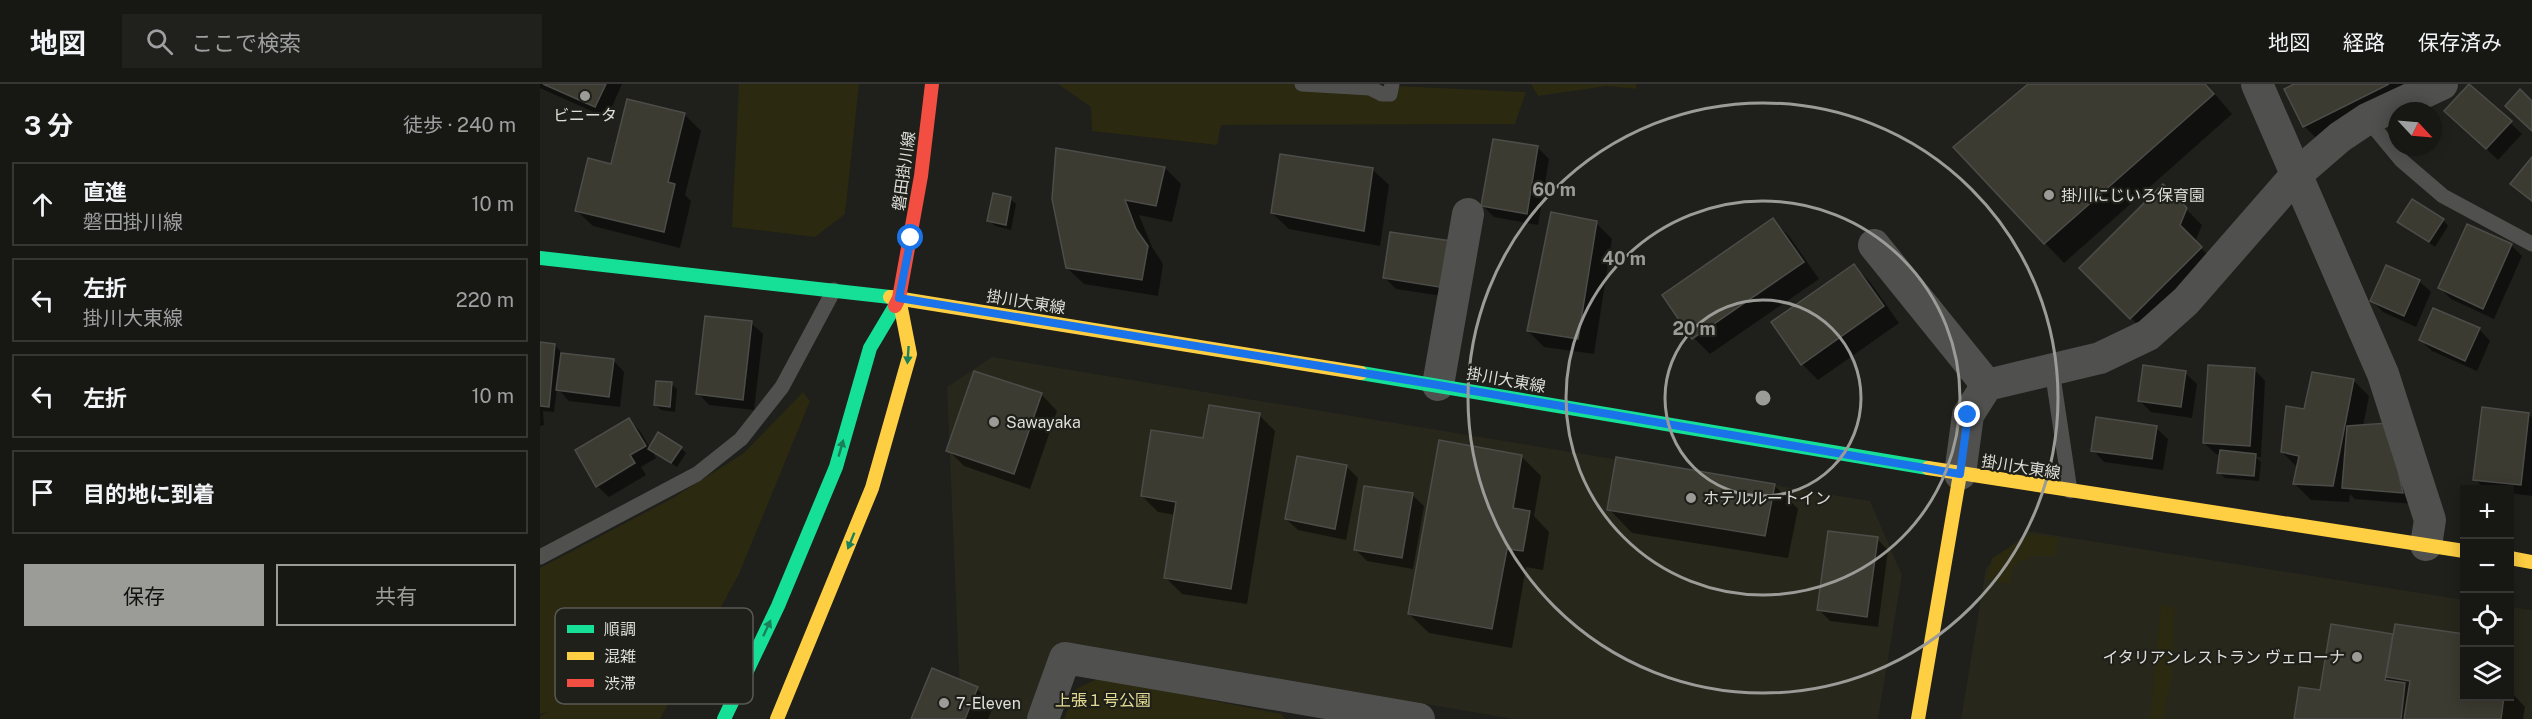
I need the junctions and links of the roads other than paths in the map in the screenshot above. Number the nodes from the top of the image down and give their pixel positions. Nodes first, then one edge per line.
1 (932, 84) edge
2 (1302, 84) edge
3 (1392, 84) edge
4 (2257, 84) edge
5 (2442, 84) edge
6 (2367, 120) junction
7 (2296, 175) junction
8 (1468, 214) dead end
9 (2532, 244) edge
10 (1874, 245) dead end
11 (540, 258) edge
12 (834, 290) junction
13 (899, 298) junction
14 (2052, 370) junction
15 (1438, 385) junction
16 (1987, 385) junction
17 (1960, 474) junction
18 (2070, 491) junction
19 (2426, 545) junction
20 (2460, 550) edge
21 (540, 557) edge
22 (2514, 559) edge
23 (2532, 562) edge
24 (753, 658) edge
25 (731, 704) edge
26 (1334, 712) edge
27 (724, 719) edge
28 (777, 719) edge
29 (1043, 719) edge
30 (1419, 719) edge
31 (1918, 719) edge

1 - 13 main road, 磐田掛川線
2 - 3 lane
4 - 7 street
5 - 6 street
6 - 7 street
6 - 9 lane
7 - 14 street
7 - 19 street
8 - 15 street
10 - 16 street
11 - 12 main road, 掛川大東線
12 - 13 main road, 掛川大東線
12 - 21 lane
13 - 15 main road, 掛川大東線
24 -> 13 main road
13 -> 28 main road
14 - 16 street
14 - 18 lane
15 - 17 main road, 掛川大東線
16 - 17 street
17 - 18 main road, 掛川大東線
17 - 31 main road
18 - 19 main road, 掛川大東線
19 - 20 main road, 掛川大東線
22 - 23 main road
27 -> 25 main road
26 - 29 street
26 - 30 street

